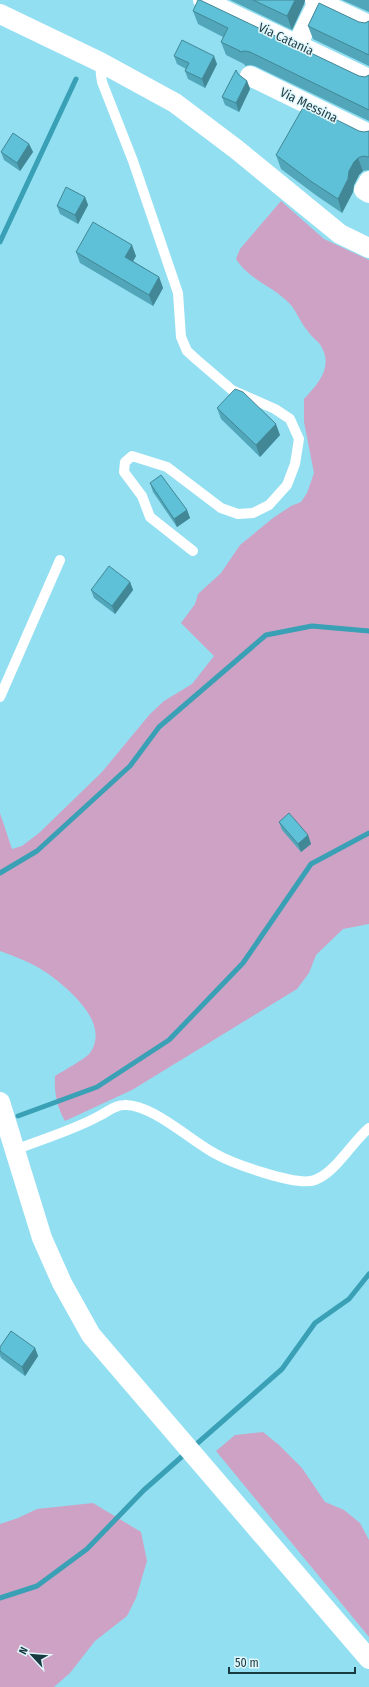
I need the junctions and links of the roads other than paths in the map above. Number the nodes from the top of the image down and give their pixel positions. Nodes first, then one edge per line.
1 (203, 0) edge
2 (317, 0) edge
3 (0, 14) edge
4 (369, 25) edge
5 (297, 44) junction
6 (100, 62) junction
7 (250, 76) dead end
8 (369, 79) edge
9 (369, 134) edge
10 (369, 248) edge
11 (193, 551) dead end
12 (60, 560) dead end
13 (0, 697) edge
14 (0, 1102) edge
15 (369, 1128) edge
16 (15, 1150) junction
17 (369, 1659) edge

1 - 5 street, Via Catania
2 - 4 street
2 - 5 street
3 - 6 street
5 - 8 street, Via Catania
6 - 10 street
6 - 11 lane
7 - 9 street, Via Messina
12 - 13 lane
14 - 16 street
15 - 16 lane
16 - 17 street

